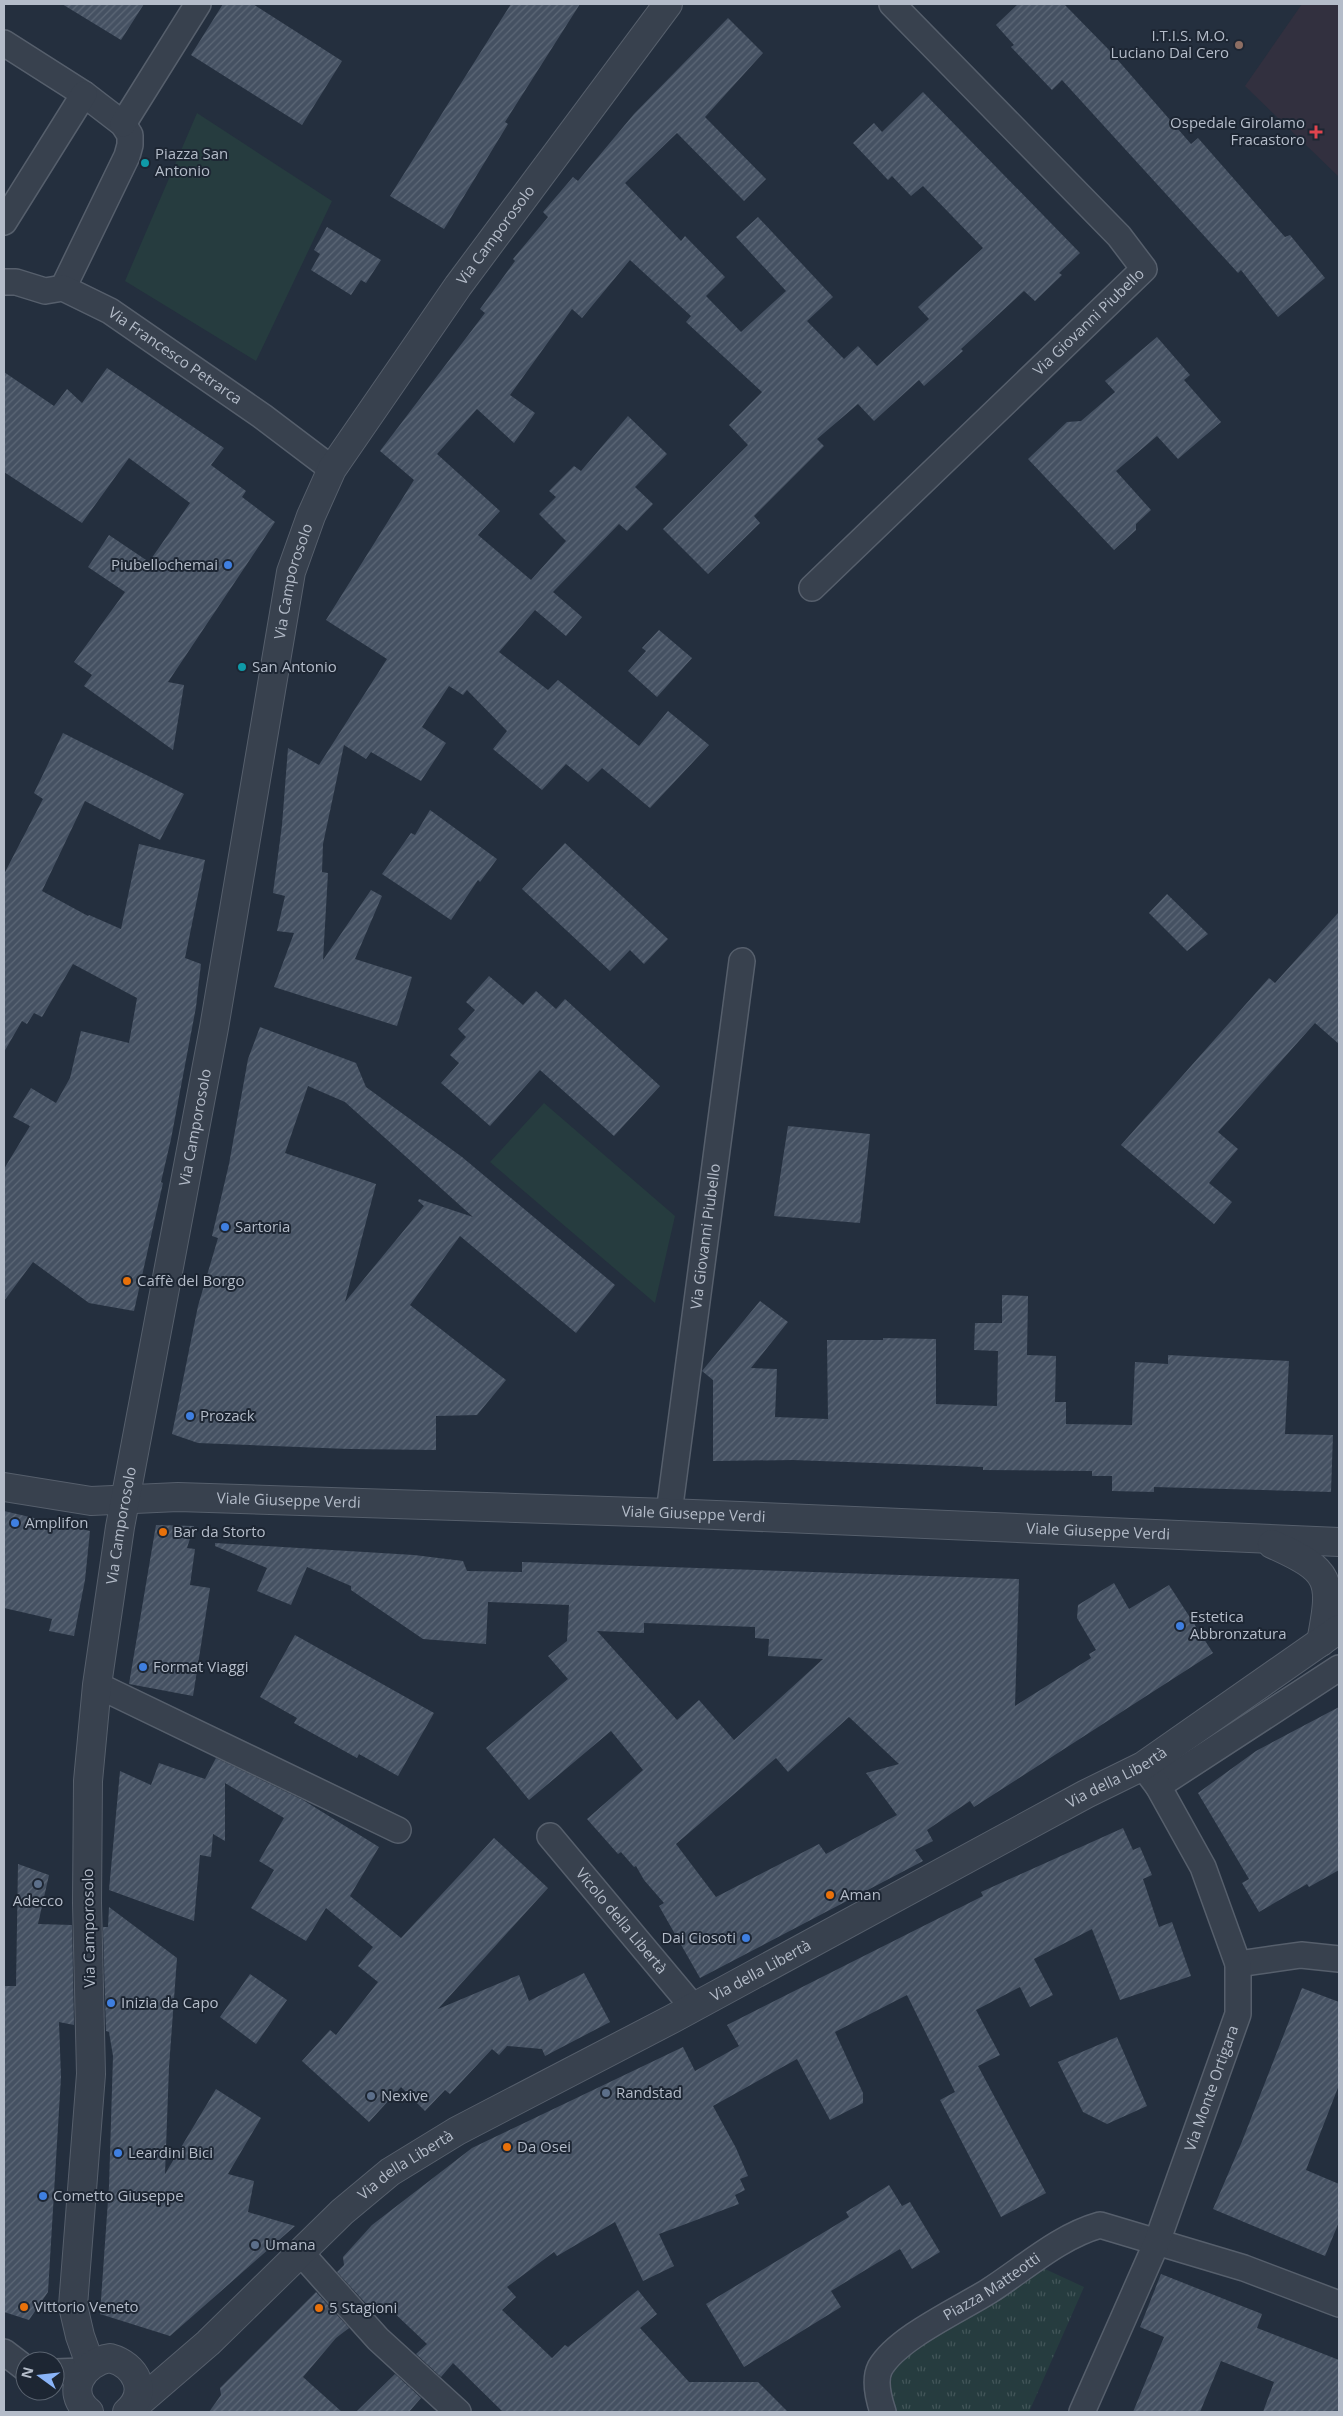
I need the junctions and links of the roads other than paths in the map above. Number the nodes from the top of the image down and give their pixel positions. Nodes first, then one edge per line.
1 (198, 4) edge
2 (668, 4) edge
3 (892, 4) edge
4 (4, 43) edge
5 (84, 94) junction
6 (123, 124) junction
7 (4, 222) edge
8 (4, 282) edge
9 (63, 288) junction
10 (332, 469) junction
11 (812, 588) dead end
12 (742, 960) dead end
13 (4, 1487) edge
14 (124, 1500) junction
15 (670, 1513) junction
16 (1262, 1540) junction
17 (1339, 1542) edge
18 (1332, 1582) edge
19 (1330, 1635) edge
20 (1339, 1668) edge
21 (97, 1685) junction
22 (1150, 1776) junction
23 (398, 1830) dead end
24 (550, 1836) dead end
25 (1339, 1959) edge
26 (1238, 1964) junction
27 (693, 2007) junction
28 (1157, 2242) junction
29 (300, 2252) junction
30 (1338, 2299) edge
31 (208, 2343) junction
32 (4, 2352) edge
33 (15, 2360) edge
34 (128, 2366) junction
35 (87, 2368) junction
36 (65, 2371) edge
37 (65, 2394) edge
38 (881, 2405) edge
39 (84, 2408) edge
40 (128, 2412) edge
41 (458, 2412) edge
42 (1082, 2412) edge

1 - 6 street
2 - 10 street, Via Camporosolo
3 - 11 street, Via Giovanni Piubello
4 - 5 street
5 - 6 street
5 - 7 street
6 - 9 street
8 - 9 street, Via Francesco Petrarca
9 - 10 street, Via Francesco Petrarca
10 - 14 street, Via Camporosolo
12 - 15 street, Via Giovanni Piubello
13 - 14 street, Viale Giuseppe Verdi
14 - 15 street, Viale Giuseppe Verdi
14 - 21 street, Via Camporosolo
15 - 16 street, Viale Giuseppe Verdi
16 - 17 street, Viale Giuseppe Verdi
16 - 18 street, Viale Giuseppe Verdi
18 - 19 street, Viale Giuseppe Verdi
19 - 22 street, Via della Libertà
20 - 22 street
21 - 23 street
21 - 35 street, Via Camporosolo
22 - 26 street, Via Monte Ortigara
22 - 27 street, Via della Libertà
24 - 27 street, Vicolo della Libertà
25 - 26 street
26 - 28 street, Via Monte Ortigara
27 - 29 street, Via della Libertà
28 - 30 street, Piazza Matteotti
28 - 38 street, Piazza Matteotti
28 - 42 street, Via Monte Ortigara
29 - 31 street, Via della Libertà
29 - 41 street
31 - 34 street, Via della Libertà
31 - 40 street, Via della Libertà
32 - 33 street
34 - 35 street, Via della Libertà
34 - 40 street
35 - 36 street
35 - 39 street
37 - 39 street

